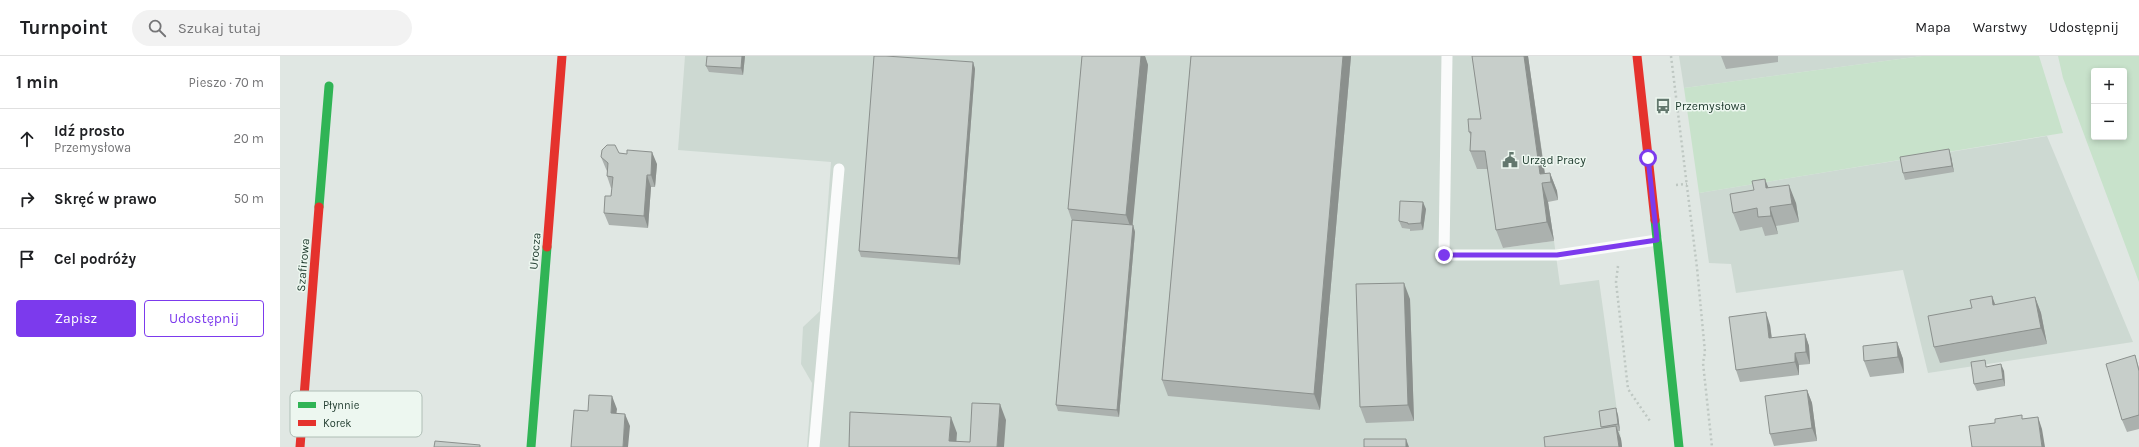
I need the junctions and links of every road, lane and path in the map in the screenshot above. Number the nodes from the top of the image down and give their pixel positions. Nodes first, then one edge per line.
1 (562, 56) edge
2 (1447, 56) edge
3 (1637, 56) edge
4 (1671, 56) edge
5 (329, 86) dead end
6 (839, 169) dead end
7 (1677, 184) dead end
8 (1687, 184) junction
9 (1657, 240) junction
10 (304, 391) edge
11 (301, 437) edge
12 (300, 447) edge
13 (531, 447) edge
14 (814, 447) edge
15 (1679, 447) edge
16 (1712, 447) edge

1 - 13 street, Urocza
2 - 9 lane
3 - 9 street
4 - 8 path
5 - 10 street, Szafirowa
6 - 14 lane
7 - 8 path
8 - 16 path
9 - 15 street
11 - 12 street, Szafirowa

